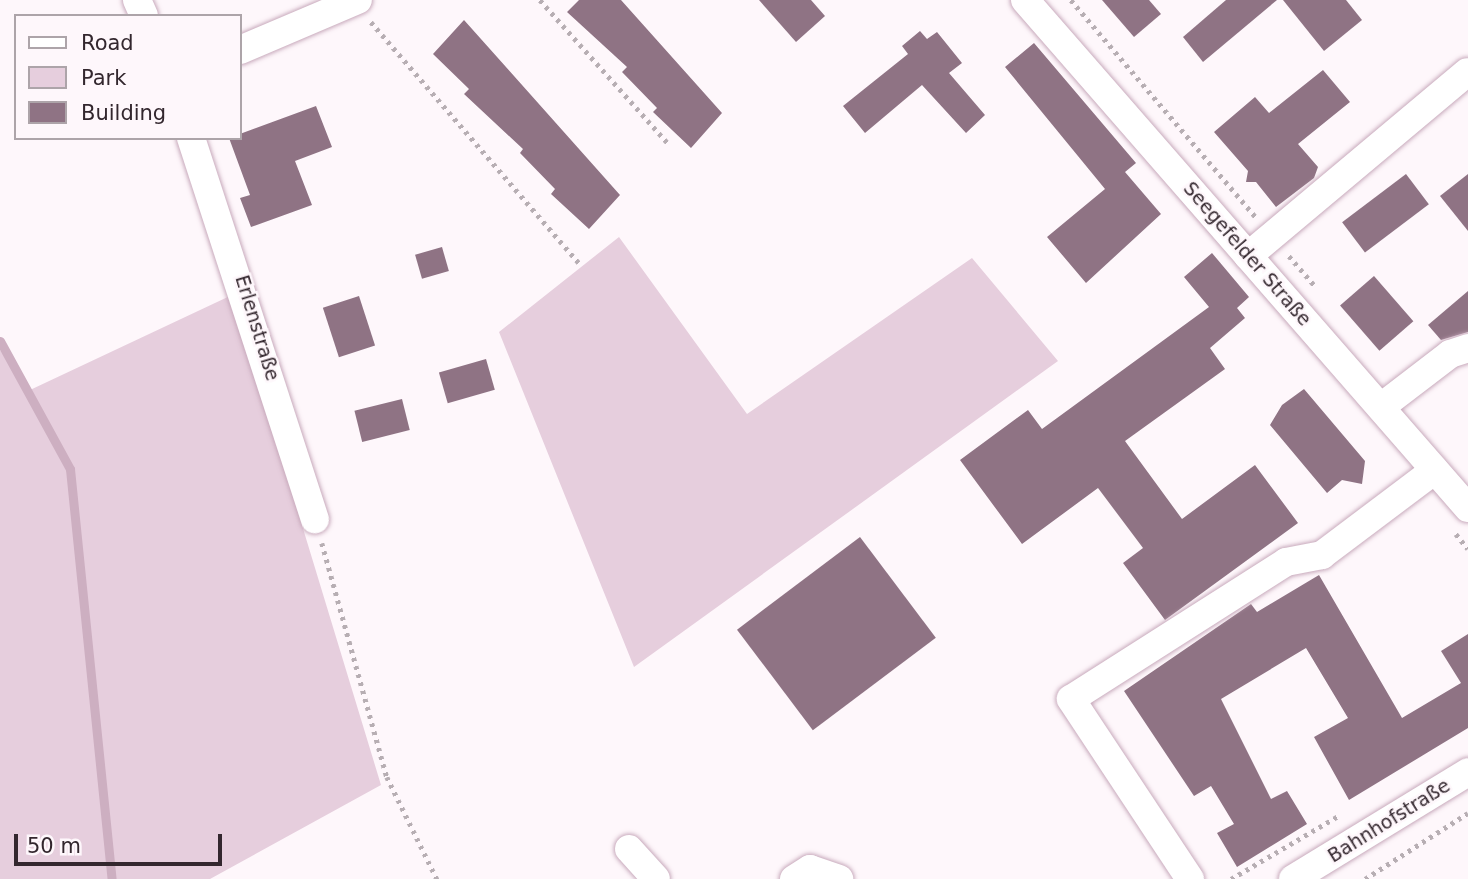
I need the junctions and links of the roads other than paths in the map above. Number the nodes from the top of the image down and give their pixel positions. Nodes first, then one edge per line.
1 (1025, 0) edge
2 (356, 1) edge
3 (242, 49) edge
4 (1467, 72) edge
5 (192, 140) edge
6 (1248, 256) junction
7 (1468, 348) edge
8 (1381, 407) junction
9 (1435, 470) junction
10 (1468, 508) edge
11 (316, 519) road end
12 (1468, 772) edge
13 (629, 849) dead end
14 (1306, 876) edge
15 (656, 879) edge
16 (794, 879) edge
17 (839, 879) edge
18 (1190, 879) edge

1 - 6 street, Seegefelder Straße
2 - 3 street
4 - 6 street
5 - 11 street, Erlenstraße
6 - 8 street, Seegefelder Straße
7 - 8 street
8 - 9 street, Seegefelder Straße
9 - 10 street, Seegefelder Straße
9 - 18 street
12 - 14 street, Bahnhofstraße
13 - 15 street
16 - 17 street

